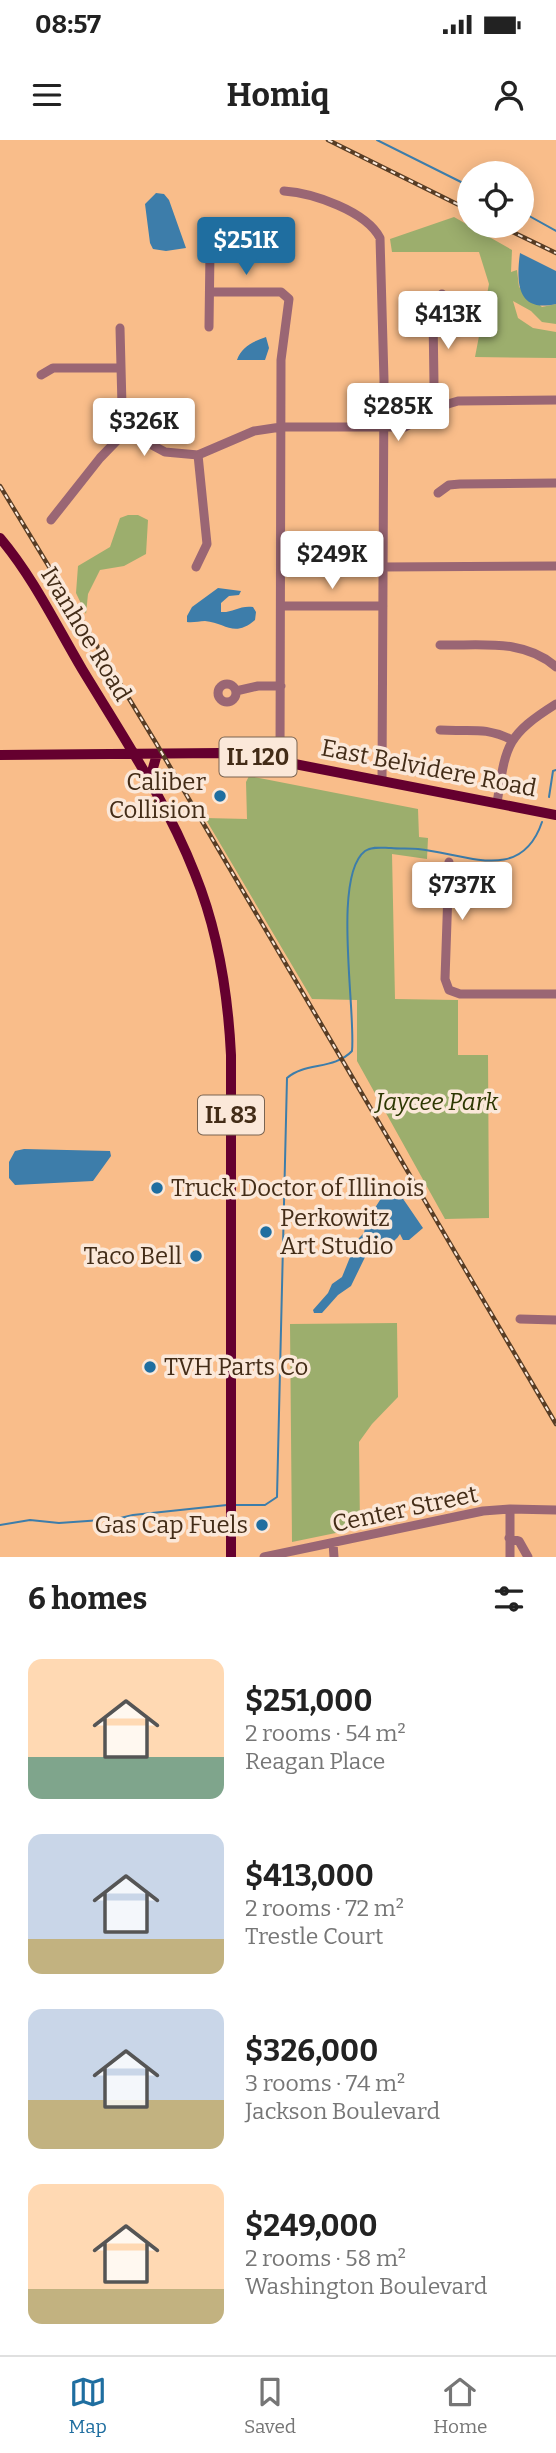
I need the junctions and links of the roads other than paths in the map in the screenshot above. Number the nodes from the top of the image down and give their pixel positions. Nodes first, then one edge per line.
1 (284, 191) dead end
2 (210, 251) dead end
3 (210, 292) junction
4 (442, 294) dead end
5 (209, 327) dead end
6 (120, 328) dead end
7 (120, 369) junction
8 (41, 375) dead end
9 (556, 400) edge
10 (441, 407) junction
11 (383, 426) junction
12 (130, 427) junction
13 (281, 427) junction
14 (198, 455) junction
15 (556, 483) edge
16 (438, 493) dead end
17 (51, 520) dead end
18 (0, 538) edge
19 (556, 566) edge
20 (196, 567) dead end
21 (383, 567) junction
22 (281, 606) junction
23 (383, 606) junction
24 (440, 645) dead end
25 (556, 667) edge
26 (282, 686) junction
27 (236, 691) dead end
28 (556, 704) edge
29 (115, 725) junction
30 (440, 730) dead end
31 (512, 740) junction
32 (104, 754) junction
33 (132, 754) junction
34 (157, 754) junction
35 (0, 755) edge
36 (280, 761) junction
37 (382, 781) junction
38 (149, 782) junction
39 (497, 803) junction
40 (556, 815) edge
41 (449, 862) dead end
42 (556, 994) edge
43 (520, 1319) dead end
44 (556, 1320) edge
45 (510, 1509) junction
46 (556, 1510) edge
47 (509, 1538) junction
48 (333, 1543) junction
49 (231, 1557) edge
50 (264, 1557) edge
51 (334, 1557) edge
52 (510, 1557) edge
53 (528, 1557) edge

1 - 11 street
2 - 3 street
3 - 5 street
3 - 13 street
4 - 10 street
6 - 7 street
7 - 8 street
7 - 12 street
9 - 10 street
10 - 11 street
11 - 13 street
11 - 21 street
12 - 14 street
12 - 17 street
13 - 14 street
13 - 22 street
14 - 20 street
15 - 16 street
18 - 29 main road, Ivanhoe Road / IL 83
19 - 21 street
21 - 23 street
22 - 23 street
22 - 26 street
23 - 37 street
24 - 25 street
26 - 27 street
26 - 36 street
28 - 31 street
29 - 32 main road
29 - 33 main road, Ivanhoe Road / IL 83
30 - 31 street
31 - 39 street
32 - 33 main road, East Belvidere Road / IL 120
32 - 35 main road, East Belvidere Road / IL 120
33 - 34 main road, East Belvidere Road / IL 120
33 - 38 main road, IL 83
34 - 36 main road, East Belvidere Road / IL 120
34 - 38 main road
36 - 37 main road, East Belvidere Road / IL 120
37 - 39 main road, East Belvidere Road / IL 120
38 - 49 main road, IL 83
39 - 40 main road, East Belvidere Road / IL 120
41 - 42 street
43 - 44 street
45 - 46 street, Center Street
45 - 47 street
45 - 48 street, Center Street
47 - 52 street
47 - 53 street
48 - 50 street, Center Street
48 - 51 street

